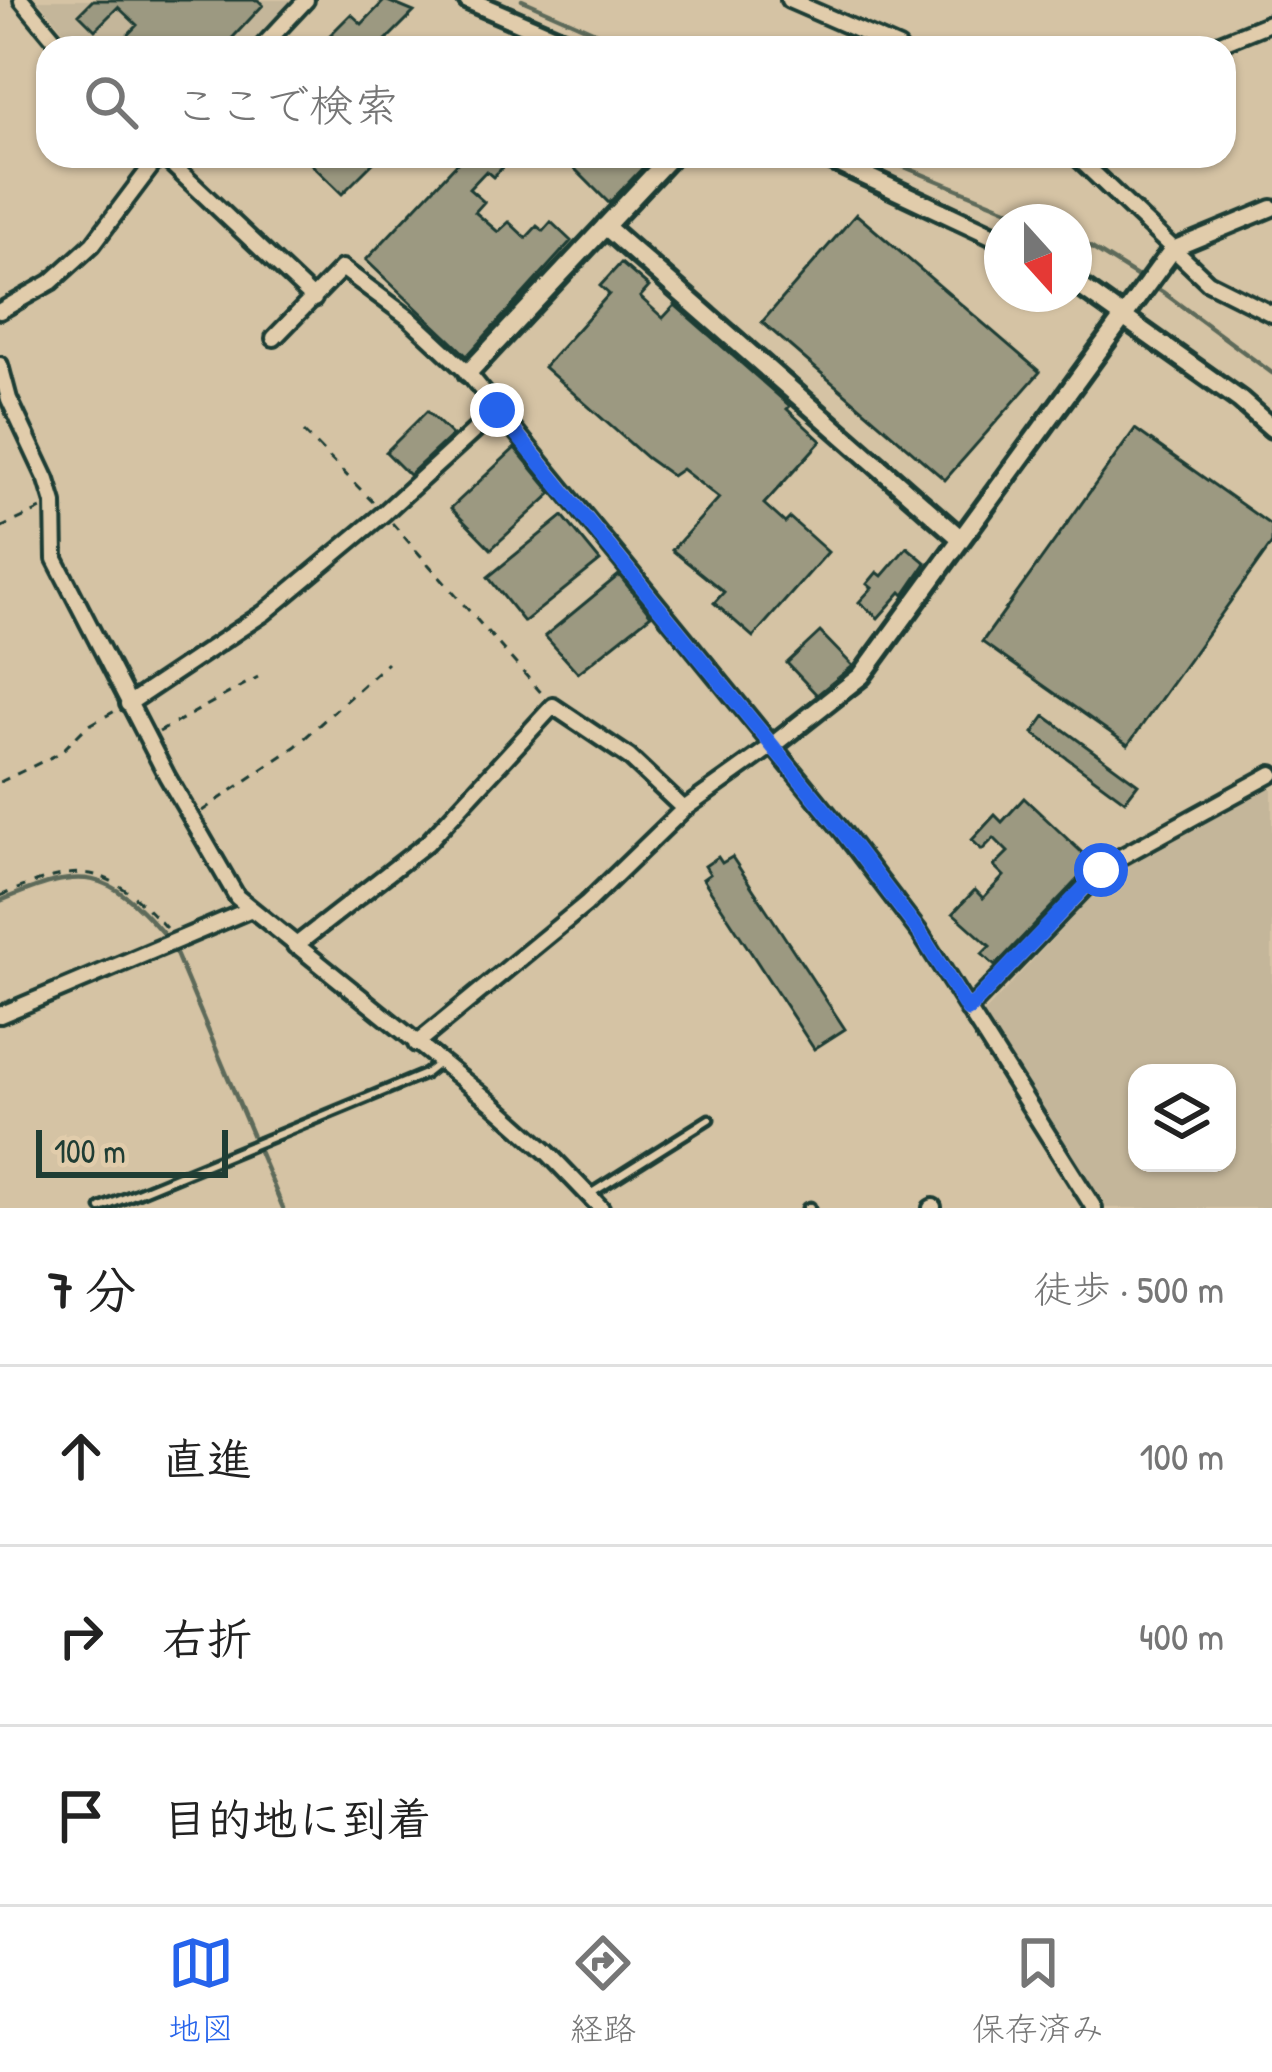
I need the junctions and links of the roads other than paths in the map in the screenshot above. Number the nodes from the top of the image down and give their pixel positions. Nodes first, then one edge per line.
1 (22, 0) edge
2 (306, 0) edge
3 (468, 0) edge
4 (789, 0) edge
5 (1272, 22) edge
6 (52, 36) edge
7 (272, 36) edge
8 (551, 36) edge
9 (872, 36) edge
10 (1236, 37) edge
11 (152, 168) edge
12 (174, 168) edge
13 (660, 168) edge
14 (849, 168) edge
15 (1089, 168) edge
16 (1272, 208) edge
17 (605, 226) junction
18 (984, 232) edge
19 (1173, 249) junction
20 (1092, 294) edge
21 (314, 299) junction
22 (0, 310) edge
23 (1272, 314) edge
24 (1122, 315) junction
25 (274, 338) dead end
26 (0, 365) edge
27 (468, 373) junction
28 (497, 410) junction
29 (1272, 428) edge
30 (960, 538) junction
31 (128, 704) junction
32 (772, 746) junction
33 (1272, 774) edge
34 (684, 809) junction
35 (249, 910) junction
36 (296, 946) junction
37 (968, 1010) junction
38 (0, 1015) edge
39 (416, 1044) junction
40 (440, 1062) junction
41 (709, 1119) dead end
42 (590, 1194) junction
43 (100, 1208) edge
44 (602, 1208) edge
45 (1094, 1208) edge

1 - 6 street
2 - 7 street
3 - 8 street
4 - 9 street
5 - 10 street
11 - 22 street
12 - 21 street
13 - 17 street
14 - 18 street
15 - 19 street
16 - 19 street
17 - 27 street
17 - 30 street
19 - 23 street
19 - 24 street
20 - 24 street
21 - 25 street
21 - 27 street
24 - 29 street
24 - 30 street
26 - 31 street
27 - 28 street
28 - 31 street
28 - 32 street
30 - 32 street
31 - 35 street
32 - 34 street
32 - 37 street
33 - 37 street
34 - 36 street
34 - 39 street
35 - 36 street
35 - 38 street
36 - 39 street
37 - 45 street
39 - 40 street
40 - 42 street
40 - 43 lane
41 - 42 lane
42 - 44 street

